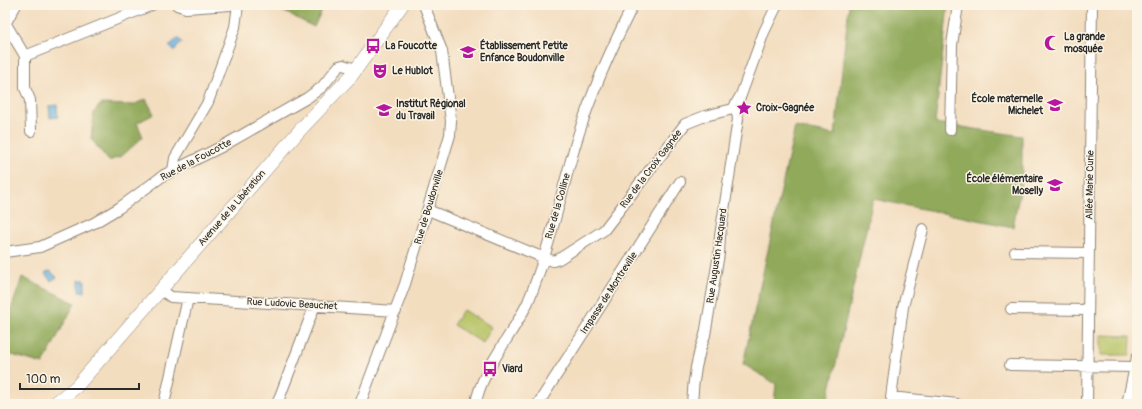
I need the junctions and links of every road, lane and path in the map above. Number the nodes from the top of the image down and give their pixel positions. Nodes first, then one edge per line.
1 (16, 5) edge
2 (152, 5) edge
3 (176, 5) edge
4 (230, 5) edge
5 (238, 5) edge
6 (402, 5) edge
7 (424, 5) edge
8 (633, 5) edge
9 (777, 5) edge
10 (958, 5) edge
11 (1092, 5) edge
12 (5, 24) edge
13 (25, 56) junction
14 (356, 69) junction
15 (733, 109) junction
16 (950, 130) dead end
17 (31, 131) dead end
18 (172, 170) junction
19 (680, 182) dead end
20 (428, 210) junction
21 (923, 229) dead end
22 (5, 252) edge
23 (1015, 252) dead end
24 (1089, 253) junction
25 (543, 257) junction
26 (161, 290) junction
27 (188, 298) junction
28 (315, 305) junction
29 (1011, 309) dead end
30 (396, 310) junction
31 (1088, 310) junction
32 (1136, 362) edge
33 (1010, 365) dead end
34 (1088, 366) junction
35 (54, 404) edge
36 (164, 404) edge
37 (277, 404) edge
38 (360, 404) edge
39 (476, 404) edge
40 (538, 404) edge
41 (692, 404) edge
42 (957, 404) edge
43 (1087, 404) edge
44 (1127, 404) edge

1 - 12 street
2 - 13 street
3 - 4 street
5 - 18 street
6 - 14 main road, Avenue de la Libération
7 - 20 street, Rue de Boudonville
8 - 25 street, Rue de la Colline
9 - 15 street
10 - 16 street
11 - 24 street, Allée Marie Curie
12 - 13 street
13 - 17 street
14 - 18 street, Rue de la Foucotte
14 - 26 main road, Avenue de la Libération
15 - 25 street, Rue de la Croix Gagnée
15 - 41 street, Rue Augustin Hacquard
18 - 22 street, Rue de la Foucotte
19 - 40 street, Impasse de Montreville
20 - 25 street
20 - 30 street, Rue de Boudonville
21 - 42 street
23 - 24 street
24 - 31 street, Allée Marie Curie
25 - 39 street, Rue de la Colline
26 - 27 street, Rue Ludovic Beauchet
26 - 35 main road, Avenue de la Libération
27 - 28 street, Rue Ludovic Beauchet
27 - 36 street
28 - 30 street, Rue Ludovic Beauchet
28 - 37 street
29 - 31 street
30 - 38 street, Rue de Boudonville
31 - 34 street, Allée Marie Curie
32 - 34 street
32 - 44 street
33 - 34 street
34 - 43 street, Allée Marie Curie

